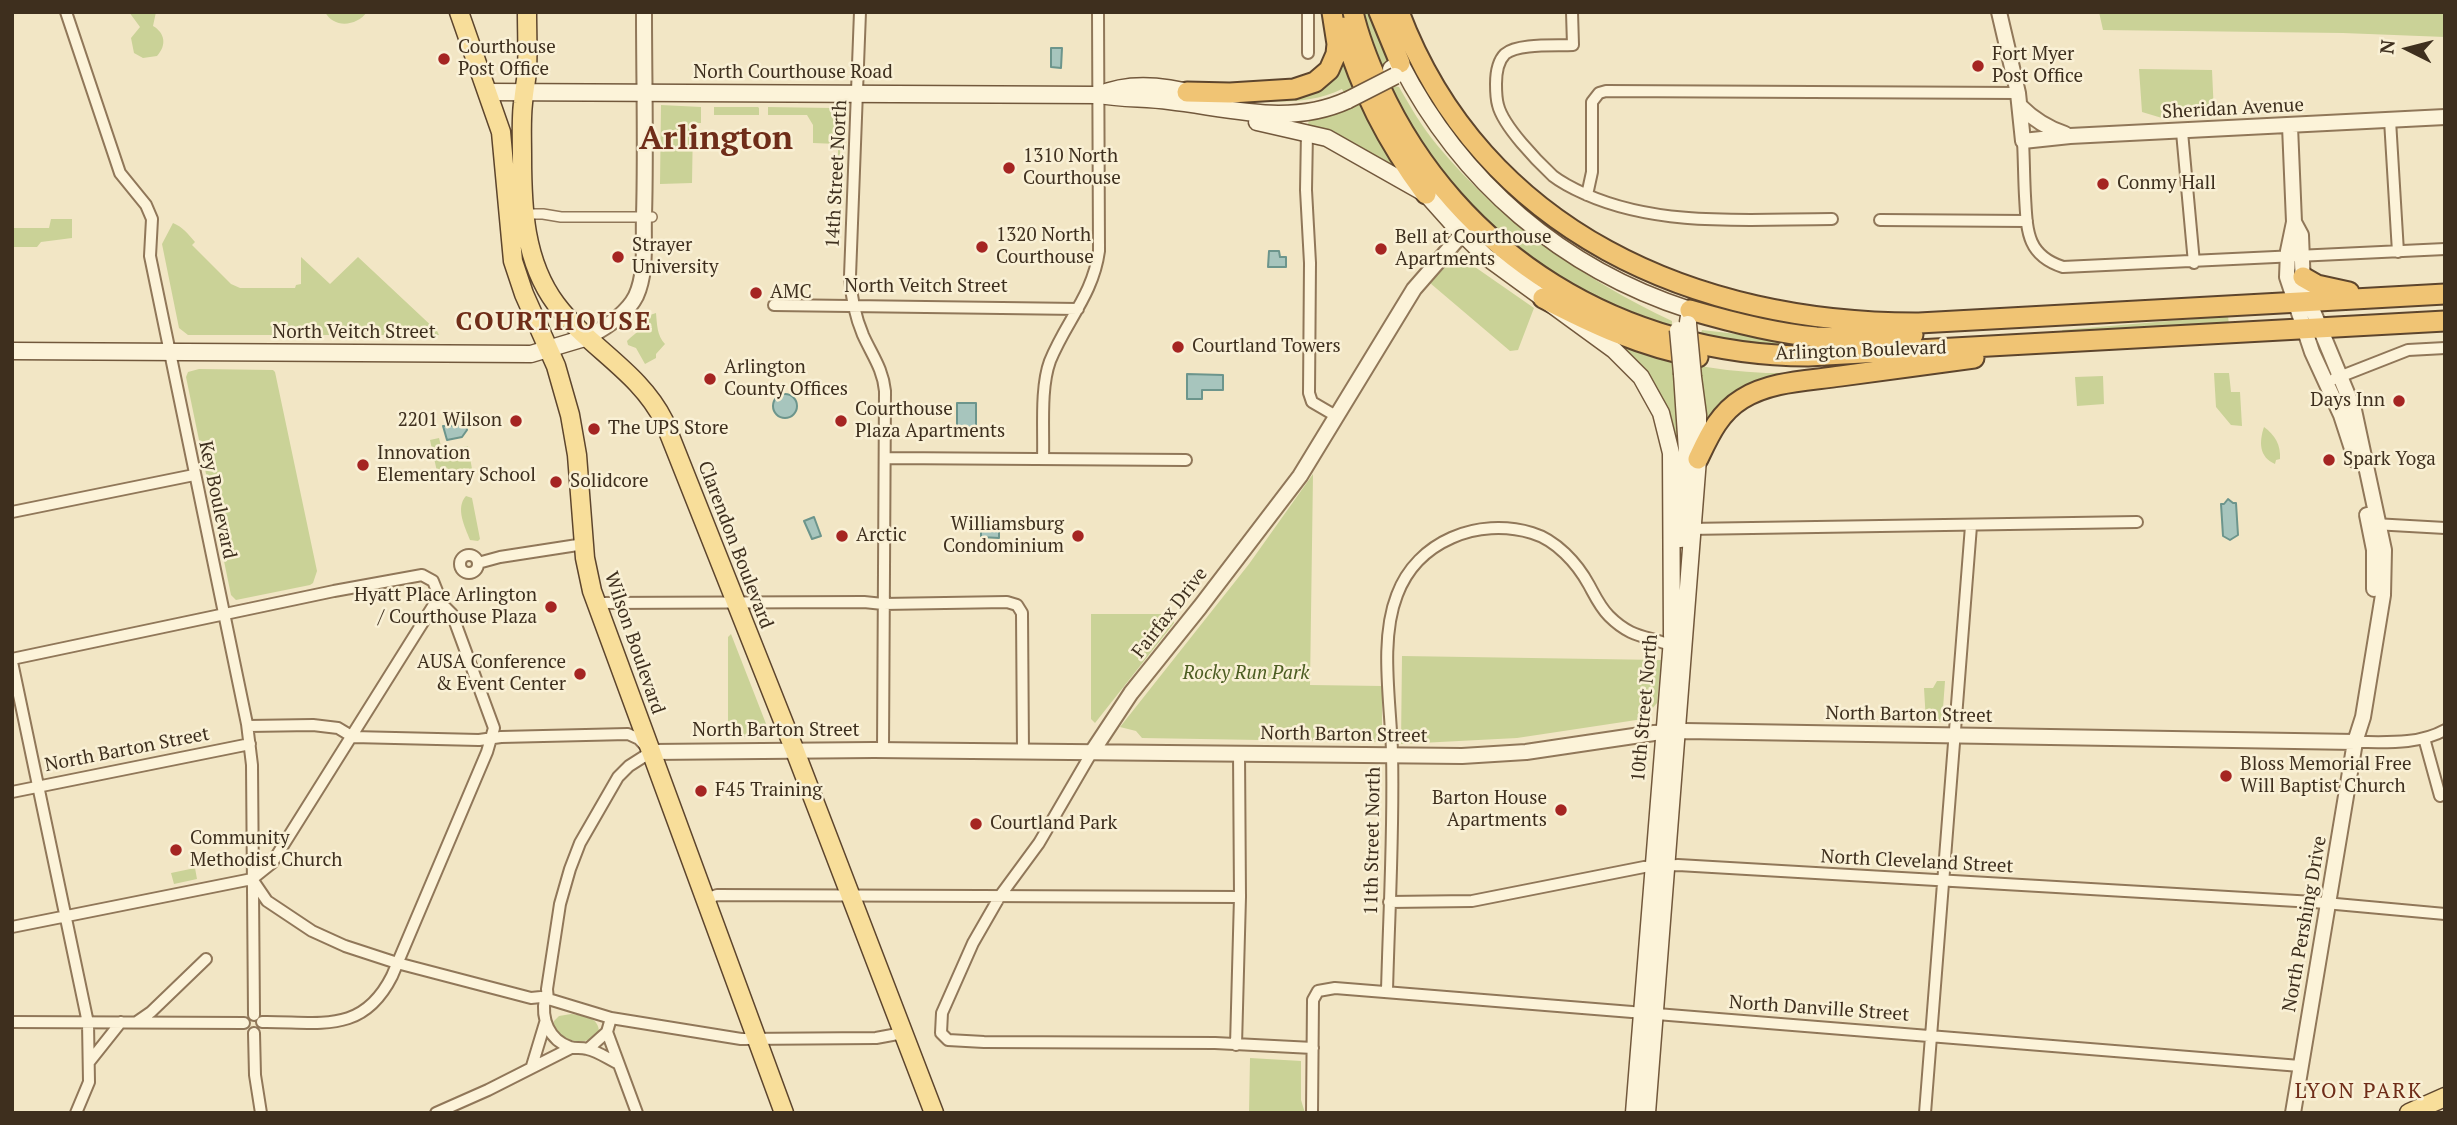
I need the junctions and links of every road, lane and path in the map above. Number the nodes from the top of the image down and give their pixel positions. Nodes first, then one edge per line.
1 (66, 12) edge
2 (459, 12) edge
3 (527, 12) edge
4 (644, 12) edge
5 (860, 12) edge
6 (1098, 12) edge
7 (1308, 12) edge
8 (1332, 12) edge
9 (1338, 12) edge
10 (1353, 12) edge
11 (1380, 12) edge
12 (1399, 12) edge
13 (1572, 12) edge
14 (1999, 12) edge
15 (1308, 53) dead end
16 (1398, 70) junction
17 (524, 91) junction
18 (487, 92) junction
19 (644, 93) junction
20 (858, 95) junction
21 (1099, 95) junction
22 (1181, 97) junction
23 (2019, 99) junction
24 (2445, 117) edge
25 (2390, 120) junction
26 (2290, 126) junction
27 (1307, 132) junction
28 (2182, 132) junction
29 (2070, 136) junction
30 (2022, 141) junction
31 (1426, 194) junction
32 (1587, 195) junction
33 (516, 214) junction
34 (648, 217) junction
35 (1832, 219) dead end
36 (1880, 220) dead end
37 (2026, 222) junction
38 (1462, 234) junction
39 (2445, 249) edge
40 (2398, 252) junction
41 (2194, 263) junction
42 (2297, 264) junction
43 (2445, 294) edge
44 (1543, 298) junction
45 (2374, 298) junction
46 (2302, 302) junction
47 (774, 306) dead end
48 (854, 308) junction
49 (1078, 309) junction
50 (1685, 316) junction
51 (1997, 318) junction
52 (2445, 321) edge
53 (2312, 328) junction
54 (588, 337) junction
55 (2029, 344) junction
56 (2445, 348) edge
57 (12, 351) edge
58 (549, 351) junction
59 (168, 352) junction
60 (1808, 356) junction
61 (1688, 375) junction
62 (2340, 376) junction
63 (2325, 382) junction
64 (1336, 416) junction
65 (886, 458) junction
66 (1043, 459) junction
67 (1699, 459) junction
68 (1186, 460) dead end
69 (194, 475) junction
70 (12, 512) edge
71 (2137, 522) dead end
72 (2374, 524) junction
73 (1971, 526) junction
74 (2445, 528) edge
75 (1688, 529) junction
76 (584, 544) junction
77 (478, 563) dead end
78 (735, 601) junction
79 (435, 603) junction
80 (597, 603) junction
81 (883, 604) junction
82 (223, 615) junction
83 (1675, 644) junction
84 (12, 661) edge
85 (248, 726) junction
86 (2445, 730) edge
87 (1671, 732) junction
88 (1954, 734) junction
89 (353, 737) junction
90 (492, 738) junction
91 (2424, 738) junction
92 (2356, 742) junction
93 (250, 744) junction
94 (883, 750) junction
95 (795, 751) junction
96 (1023, 751) junction
97 (651, 752) junction
98 (1092, 752) junction
99 (1239, 752) junction
100 (1392, 756) junction
101 (38, 787) junction
102 (12, 793) edge
103 (2440, 796) dead end
104 (1660, 866) junction
105 (252, 879) junction
106 (1942, 881) junction
107 (850, 895) junction
108 (1000, 896) junction
109 (1240, 897) junction
110 (706, 899) junction
111 (1389, 902) junction
112 (2328, 904) junction
113 (2445, 915) edge
114 (65, 916) junction
115 (12, 927) edge
116 (206, 960) dead end
117 (397, 963) junction
118 (1387, 991) junction
119 (545, 1003) junction
120 (1648, 1014) junction
121 (258, 1018) junction
122 (611, 1018) junction
123 (137, 1021) junction
124 (12, 1022) edge
125 (121, 1022) junction
126 (88, 1023) junction
127 (244, 1023) junction
128 (545, 1023) junction
129 (607, 1032) junction
130 (254, 1033) junction
131 (904, 1033) junction
132 (1930, 1035) junction
133 (756, 1038) junction
134 (1236, 1045) junction
135 (571, 1048) junction
136 (1313, 1048) junction
137 (588, 1049) junction
138 (90, 1061) junction
139 (617, 1063) junction
140 (532, 1066) junction
141 (2300, 1066) junction
142 (2445, 1097) edge
143 (76, 1113) edge
144 (261, 1113) edge
145 (436, 1113) edge
146 (637, 1113) edge
147 (784, 1113) edge
148 (933, 1113) edge
149 (1312, 1113) edge
150 (1633, 1113) edge
151 (1647, 1113) edge
152 (1925, 1113) edge
153 (2292, 1113) edge
154 (2409, 1113) edge

1 - 59 street, Key Boulevard
2 - 18 main road, Wilson Boulevard
3 - 17 main road, Clarendon Boulevard
4 - 19 street, North Veitch Street
5 - 20 street, 14th Street North
6 - 21 street
7 - 15 street
8 - 22 highway
9 - 31 highway
10 - 60 highway, Arlington Boulevard
11 - 16 highway
12 - 51 highway, Arlington Boulevard
13 - 32 street
14 - 23 street
16 - 22 main road, North Courthouse Road, bridge
16 - 50 main road
17 - 18 main road, North Courthouse Road
17 - 19 main road, North Courthouse Road
17 - 33 main road, Clarendon Boulevard
18 - 33 main road, Wilson Boulevard
19 - 20 main road, North Courthouse Road
19 - 34 street, North Veitch Street
20 - 21 main road, North Courthouse Road
20 - 48 street, 14th Street North
21 - 22 main road, North Courthouse Road
21 - 49 street
22 - 27 main road
23 - 29 street
23 - 30 street
23 - 32 street
24 - 25 street, Sheridan Avenue
25 - 26 street, Sheridan Avenue
25 - 40 street
26 - 28 street, Sheridan Avenue
26 - 42 street
27 - 31 main road
27 - 64 street
28 - 29 street, Sheridan Avenue
28 - 41 street
29 - 30 street, Sheridan Avenue
30 - 37 street
31 - 38 main road
32 - 35 street
33 - 34 street
33 - 54 main road, Clarendon Boulevard
33 - 58 main road, Wilson Boulevard
34 - 54 street, North Veitch Street
36 - 37 street
37 - 41 street
38 - 44 main road
38 - 64 street, Fairfax Drive
39 - 40 street
40 - 42 street
41 - 42 street
42 - 45 highway
42 - 46 street, North Pershing Drive
42 - 46 street, North Pershing Drive
43 - 45 highway, Arlington Boulevard
44 - 60 highway
44 - 83 main road
45 - 46 highway, Arlington Boulevard
46 - 51 highway, Arlington Boulevard
46 - 53 street, North Pershing Drive
47 - 48 street, North Veitch Street
48 - 49 street, North Veitch Street
48 - 65 street, 14th Street North
49 - 66 street
50 - 51 highway
50 - 61 main road, 10th Street North, bridge
52 - 53 highway, Arlington Boulevard
53 - 55 highway, Arlington Boulevard
53 - 62 street, North Pershing Drive
53 - 63 street, North Pershing Drive
54 - 58 main road, North Veitch Street
54 - 78 main road, Clarendon Boulevard
55 - 60 highway, Arlington Boulevard
55 - 67 highway
56 - 62 street
57 - 59 main road, North Veitch Street
58 - 59 main road, North Veitch Street
58 - 76 main road, Wilson Boulevard
59 - 69 street, Key Boulevard
61 - 67 main road, 10th Street North
61 - 75 main road, 10th Street North
62 - 63 street
62 - 72 street, North Pershing Drive
63 - 72 street, North Pershing Drive
64 - 98 street, Fairfax Drive
65 - 66 street
65 - 81 street, 14th Street North
66 - 68 street
67 - 75 main road, 10th Street North
69 - 70 street
69 - 82 street, Key Boulevard
71 - 73 street
72 - 74 street
72 - 92 street, North Pershing Drive
73 - 75 street
73 - 88 street
75 - 83 main road, 10th Street North
76 - 77 street
76 - 80 main road, Wilson Boulevard
78 - 80 street
78 - 81 street
78 - 95 main road, Clarendon Boulevard
79 - 82 street
79 - 89 street
79 - 90 street
80 - 97 main road, Wilson Boulevard
81 - 94 street, 14th Street North
81 - 96 street
82 - 84 street
82 - 85 street, Key Boulevard
83 - 87 main road, 10th Street North
83 - 100 street, 11th Street North
84 - 101 street
85 - 89 street
85 - 93 street, Key Boulevard
86 - 91 street, North Barton Street
87 - 88 street, North Barton Street
87 - 100 street, North Barton Street
87 - 104 main road, 10th Street North
88 - 92 street, North Barton Street
88 - 106 street
89 - 90 street
89 - 105 street
90 - 97 street
90 - 117 street
91 - 92 street, North Barton Street
91 - 103 street
92 - 112 street, North Pershing Drive
93 - 101 street, North Barton Street
93 - 105 street, Key Boulevard
94 - 95 street, North Barton Street
94 - 96 street, North Barton Street
95 - 97 street, North Barton Street
95 - 107 main road, Clarendon Boulevard
96 - 98 street, North Barton Street
97 - 110 main road, Wilson Boulevard
97 - 119 street
98 - 99 street, North Barton Street
98 - 108 street, Fairfax Drive
99 - 100 street, North Barton Street
99 - 109 street
100 - 111 street, 11th Street North
101 - 102 street, North Barton Street
101 - 114 street
104 - 106 street, North Cleveland Street
104 - 111 street, North Cleveland Street
104 - 120 main road, 10th Street North
105 - 114 street
105 - 117 street
105 - 121 street, Key Boulevard
106 - 112 street, North Cleveland Street
106 - 132 street
107 - 108 street
107 - 110 street
107 - 131 main road, Clarendon Boulevard
108 - 109 street
108 - 134 street, Fairfax Drive
109 - 134 street
110 - 133 main road, Wilson Boulevard
111 - 118 street, 11th Street North
112 - 113 street, North Cleveland Street
112 - 141 street, North Pershing Drive
114 - 115 street
114 - 126 street
116 - 123 street
117 - 119 street
117 - 121 street
118 - 120 street, North Danville Street
118 - 136 street, North Danville Street
119 - 122 street
119 - 128 street
120 - 132 street, North Danville Street
120 - 150 main road, 10th Street North
120 - 151 main road, 10th Street North
121 - 127 street
121 - 130 street
122 - 129 street
122 - 133 street
123 - 125 street
123 - 127 street
124 - 126 street
125 - 126 street
125 - 138 street
126 - 138 street
127 - 130 street
128 - 135 street
128 - 140 street
129 - 137 street
129 - 139 street
130 - 144 street
131 - 133 street
131 - 148 main road, Clarendon Boulevard
132 - 141 street, North Danville Street
132 - 152 street
133 - 147 main road, Wilson Boulevard
134 - 136 street
135 - 137 street
135 - 140 street
136 - 149 street
137 - 139 street
138 - 143 street
139 - 146 street
140 - 145 street
141 - 153 street, North Pershing Drive
142 - 154 main road

